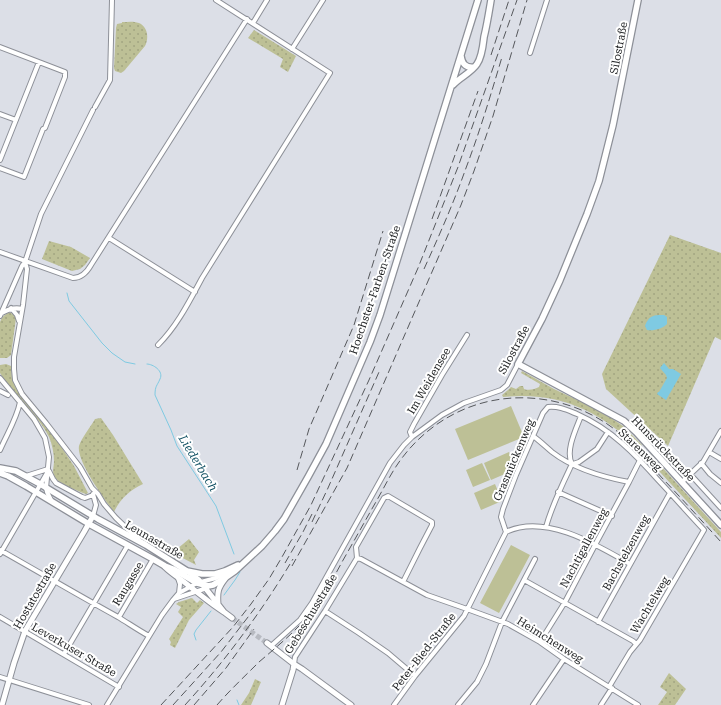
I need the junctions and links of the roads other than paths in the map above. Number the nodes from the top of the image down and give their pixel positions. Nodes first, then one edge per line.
1 (112, 0) edge
2 (216, 0) edge
3 (267, 0) edge
4 (322, 0) edge
5 (478, 0) edge
6 (491, 0) edge
7 (547, 0) edge
8 (638, 0) edge
9 (247, 19) junction
10 (252, 23) junction
11 (0, 47) edge
12 (292, 49) junction
13 (530, 53) dead end
14 (461, 54) junction
15 (39, 62) junction
16 (474, 67) junction
17 (451, 86) junction
18 (0, 114) edge
19 (16, 120) junction
20 (0, 160) edge
21 (0, 168) edge
22 (109, 238) junction
23 (0, 252) edge
24 (25, 262) junction
25 (195, 292) junction
26 (11, 308) junction
27 (22, 309) junction
28 (0, 314) edge
29 (20, 323) junction
30 (467, 335) dead end
31 (158, 345) dead end
32 (518, 364) junction
33 (0, 378) edge
34 (0, 391) edge
35 (8, 394) dead end
36 (20, 402) junction
37 (548, 407) joint
38 (29, 413) junction
39 (16, 414) junction
40 (581, 416) junction
41 (721, 431) edge
42 (608, 432) junction
43 (533, 436) junction
44 (412, 437) junction
45 (0, 449) edge
46 (709, 452) junction
47 (721, 459) edge
48 (640, 460) junction
49 (701, 463) junction
50 (572, 464) junction
51 (0, 468) edge
52 (48, 469) junction
53 (0, 473) edge
54 (690, 474) junction
55 (26, 476) junction
56 (629, 482) junction
57 (682, 482) junction
58 (721, 483) edge
59 (40, 484) junction
60 (92, 488) junction
61 (46, 490) junction
62 (36, 491) junction
63 (558, 492) junction
64 (670, 493) junction
65 (93, 495) junction
66 (51, 501) junction
67 (721, 508) edge
68 (93, 516) junction
69 (612, 516) junction
70 (89, 524) junction
71 (721, 525) edge
72 (546, 527) junction
73 (704, 530) joint
74 (506, 532) junction
75 (128, 545) junction
76 (146, 545) junction
77 (595, 545) junction
78 (1, 551) edge
79 (357, 558) junction
80 (153, 559) junction
81 (535, 559) dead end
82 (245, 561) junction
83 (630, 564) junction
84 (165, 566) junction
85 (234, 567) junction
86 (187, 571) junction
87 (176, 576) junction
88 (225, 578) junction
89 (55, 580) junction
90 (524, 580) junction
91 (403, 582) junction
92 (201, 583) junction
93 (194, 589) junction
94 (179, 594) junction
95 (173, 600) junction
96 (565, 602) junction
97 (93, 604) junction
98 (218, 604) junction
99 (467, 609) junction
100 (325, 611) junction
101 (224, 612) junction
102 (0, 617) edge
103 (119, 617) junction
104 (232, 618) tunnel mouth
105 (502, 622) junction
106 (598, 622) junction
107 (25, 631) junction
108 (149, 636) junction
109 (540, 642) junction
110 (269, 644) joint
111 (636, 644) junction
112 (64, 654) junction
113 (564, 659) junction
114 (294, 664) junction
115 (415, 676) junction
116 (0, 677) edge
117 (9, 680) junction
118 (119, 686) junction
119 (610, 688) junction
120 (2, 705) edge
121 (89, 705) edge
122 (107, 705) edge
123 (282, 705) edge
124 (351, 705) edge
125 (394, 705) edge
126 (458, 705) edge
127 (534, 705) edge
128 (601, 705) edge
129 (638, 705) edge

1 - 24 street
2 - 9 street
3 - 10 street
4 - 12 street
5 - 14 main road, Hoechster-Farben-Straße
6 - 16 main road
7 - 13 street
8 - 32 main road, Silostraße
9 - 10 street
9 - 22 street
10 - 12 street
11 - 15 street
12 - 25 street
14 - 16 main road
14 - 17 main road, Hoechster-Farben-Straße
15 - 19 street
15 - 21 street
16 - 17 main road
17 - 82 main road, Hoechster-Farben-Straße
18 - 19 street
19 - 20 street
22 - 24 street
22 - 25 street
23 - 24 street
24 - 27 street
24 - 28 street
25 - 31 street
26 - 27 street
26 - 28 street
26 - 29 street
27 - 29 street
29 - 60 street
30 - 44 street, Im Weidensee
32 - 44 street, Silostraße
32 - 57 main road, Hunsrückstraße
33 - 36 street
34 - 35 street
36 - 38 street
36 - 39 street
37 - 40 street, Starenweg
37 - 43 street, Grasmückenweg
38 - 39 street
38 - 52 street
39 - 45 street
40 - 42 street, Starenweg
40 - 50 street
41 - 46 street
42 - 48 street, Starenweg
42 - 50 street
43 - 50 street
43 - 74 street, Grasmückenweg
44 - 110 street, Silostraße
46 - 47 street
46 - 49 street
48 - 56 street, Nachtigallenweg
48 - 64 street, Starenweg
49 - 54 street
49 - 58 street
50 - 56 street
50 - 63 street
51 - 55 main road, Leunastraße
52 - 55 street
52 - 59 street
52 - 61 street
52 - 65 street
53 - 62 main road, Leunastraße
54 - 57 street
54 - 67 street
55 - 59 main road, Leunastraße
56 - 69 street, Nachtigallenweg
57 - 71 main road, Hunsrückstraße
59 - 61 main road, Leunastraße
59 - 62 street
60 - 65 street
60 - 76 street
61 - 62 street, Leunastraße
61 - 66 street
61 - 68 main road, Leunastraße
62 - 66 main road, Leunastraße
62 - 78 street
63 - 69 street
63 - 72 street
64 - 73 street, Starenweg
64 - 83 street, Bachstelzenweg
65 - 68 street
66 - 70 main road, Leunastraße
68 - 70 street, Hostatostraße
68 - 76 main road, Leunastraße
69 - 77 street, Nachtigallenweg
70 - 75 main road, Leunastraße
70 - 89 street, Hostatostraße
72 - 74 street
72 - 77 street
73 - 111 street, Wachtelweg
74 - 99 street
75 - 80 main road, Leunastraße
75 - 97 street
76 - 86 main road, Leunastraße
77 - 83 street
77 - 96 street, Nachtigallenweg
78 - 89 street
79 - 91 street, Heimchenweg
79 - 91 street
79 - 100 street, Gebeschusstraße
80 - 84 main road, Leunastraße
80 - 103 street, Raugasse
81 - 90 street
82 - 85 main road, Leunastraße
82 - 88 main road, Hoechster-Farben-Straße
83 - 106 street, Bachstelzenweg
84 - 87 street, Leunastraße
84 - 92 main road, Leunastraße
85 - 86 main road, Leunastraße
85 - 92 street
86 - 92 street
87 - 93 street, Leunastraße
87 - 94 street
88 - 92 main road, Hoechster-Farben-Straße
88 - 98 street
89 - 97 street
89 - 107 street, Hostatostraße
90 - 96 street
90 - 105 street
91 - 99 street, Heimchenweg
92 - 93 street
92 - 93 street
92 - 98 street
93 - 94 street
93 - 95 street
93 - 101 street, Leunastraße
94 - 95 street
95 - 108 street
96 - 106 street
96 - 109 street, Nachtigallenweg
97 - 103 street
97 - 112 street
98 - 101 street
99 - 105 street, Heimchenweg
99 - 115 street, Peter-Bied-Straße
100 - 114 street, Gebeschusstraße
100 - 115 street
101 - 104 street
102 - 107 street, Leverkuser Straße
103 - 108 street
105 - 109 street, Heimchenweg
105 - 126 street
106 - 111 street
107 - 112 street, Leverkuser Straße
107 - 117 street, Hostatostraße
108 - 118 street
109 - 113 street, Heimchenweg
110 - 114 street
111 - 119 street, Wachtelweg
112 - 118 street, Leverkuser Straße
113 - 119 street, Heimchenweg
113 - 127 street
114 - 123 street, Gebeschusstraße
114 - 124 street
115 - 125 street, Peter-Bied-Straße
116 - 117 street
117 - 120 street, Hostatostraße
117 - 121 street
118 - 122 street
119 - 128 street, Wachtelweg
119 - 129 street, Heimchenweg

